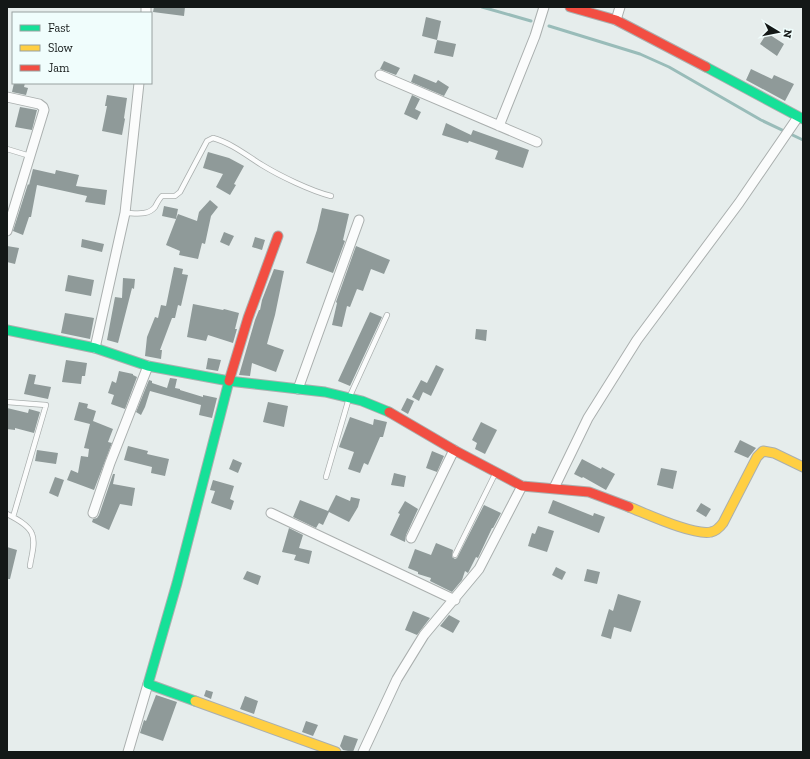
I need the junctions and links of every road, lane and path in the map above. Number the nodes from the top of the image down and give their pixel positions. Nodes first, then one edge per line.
1 (544, 7) edge
2 (570, 7) edge
3 (620, 7) edge
4 (616, 20) junction
5 (380, 75) dead end
6 (139, 84) edge
7 (7, 97) edge
8 (800, 118) edge
9 (499, 126) junction
10 (537, 142) dead end
11 (7, 149) edge
12 (30, 156) junction
13 (331, 196) dead end
14 (125, 213) junction
15 (359, 220) dead end
16 (7, 231) edge
17 (278, 236) dead end
18 (387, 315) dead end
19 (7, 330) edge
20 (95, 348) junction
21 (148, 366) junction
22 (229, 381) junction
23 (298, 389) junction
24 (349, 398) junction
25 (7, 402) edge
26 (454, 450) junction
27 (803, 467) edge
28 (496, 472) junction
29 (326, 477) dead end
30 (522, 486) junction
31 (554, 488) junction
32 (93, 513) dead end
33 (271, 513) dead end
34 (7, 514) edge
35 (13, 517) junction
36 (411, 538) dead end
37 (455, 554) dead end
38 (30, 566) dead end
39 (455, 600) junction
40 (148, 684) junction
41 (128, 752) edge
42 (336, 752) edge
43 (363, 752) edge

1 - 9 street
2 - 4 street
3 - 4 street
4 - 8 street
5 - 9 street
6 - 14 street
7 - 12 street
8 - 31 street
9 - 10 street
11 - 12 lane
12 - 16 street
13 - 14 lane
14 - 20 street
15 - 23 street
17 - 22 street
18 - 24 lane
19 - 20 street
20 - 21 street
21 - 22 street
21 - 32 street
22 - 23 street
22 - 40 street
23 - 24 street
24 - 26 street
24 - 29 lane
25 - 35 lane
26 - 28 street
26 - 36 street
27 - 31 street
28 - 30 street
28 - 37 lane
30 - 31 street
30 - 39 street
33 - 39 street
34 - 35 lane
35 - 38 lane
39 - 43 street
40 - 41 street
40 - 42 street

